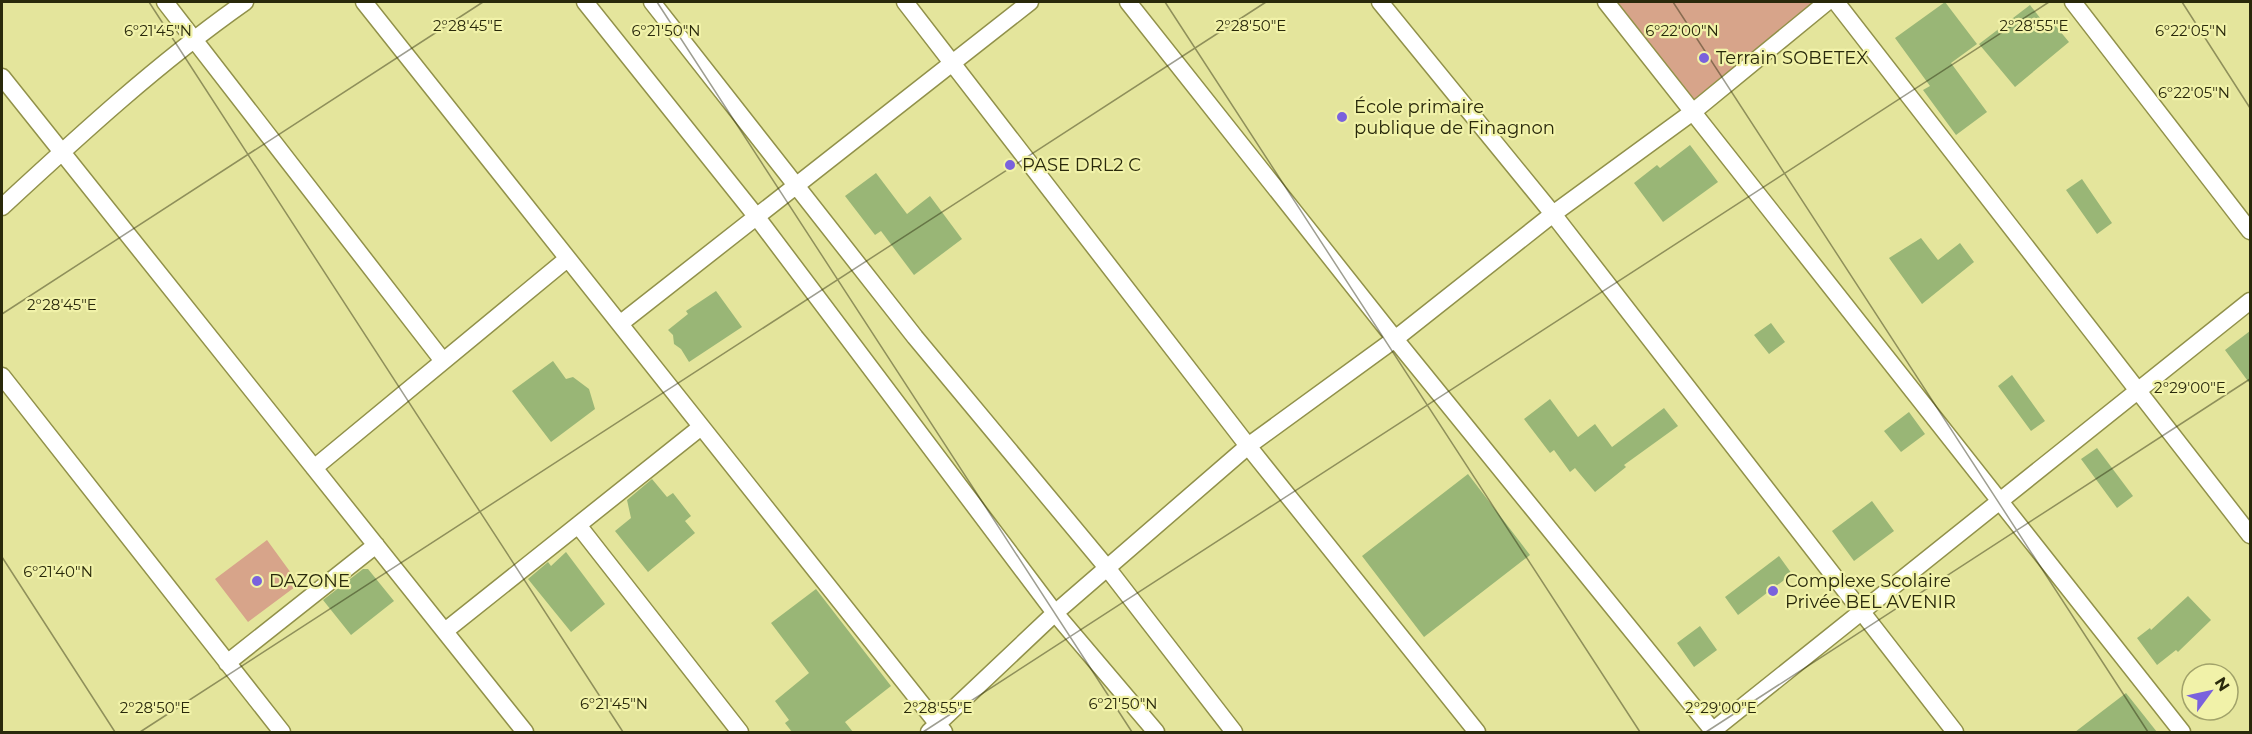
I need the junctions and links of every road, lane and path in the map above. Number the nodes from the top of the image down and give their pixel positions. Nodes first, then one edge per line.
1 (165, 2) edge
2 (245, 2) edge
3 (364, 2) edge
4 (585, 2) edge
5 (652, 2) edge
6 (905, 2) edge
7 (1030, 2) edge
8 (1128, 2) edge
9 (1380, 2) edge
10 (1606, 2) edge
11 (1827, 2) edge
12 (1836, 2) edge
13 (2073, 2) edge
14 (194, 38) junction
15 (952, 62) junction
16 (2, 76) edge
17 (1694, 111) junction
18 (62, 151) junction
19 (796, 185) junction
20 (2, 207) edge
21 (1553, 214) junction
22 (756, 216) junction
23 (2250, 231) edge
24 (567, 259) junction
25 (2250, 301) edge
26 (621, 323) junction
27 (1395, 339) junction
28 (443, 362) junction
29 (2, 376) edge
30 (2138, 392) junction
31 (701, 426) junction
32 (1248, 446) junction
33 (314, 468) junction
34 (2001, 501) junction
35 (578, 525) junction
36 (2250, 535) edge
37 (376, 545) junction
38 (1108, 569) junction
39 (1862, 612) junction
40 (1055, 613) junction
41 (445, 632) junction
42 (227, 663) junction
43 (937, 730) edge
44 (282, 732) edge
45 (525, 732) edge
46 (740, 732) edge
47 (1155, 732) edge
48 (1234, 732) edge
49 (1477, 732) edge
50 (1713, 732) edge
51 (1955, 732) edge
52 (2182, 732) edge

1 - 14 street
2 - 14 street
3 - 24 street
4 - 22 street
5 - 19 street
6 - 15 street
7 - 15 street
8 - 27 street
9 - 21 street
10 - 17 street
11 - 17 street
12 - 30 street
13 - 23 street
14 - 18 street
14 - 28 street
15 - 19 street
15 - 32 street
16 - 18 street
17 - 21 street
17 - 34 street
18 - 20 street
18 - 33 street
19 - 22 street
19 - 38 street
21 - 27 street
21 - 39 street
22 - 26 street
22 - 40 street
24 - 26 street
24 - 28 street
25 - 30 street
26 - 31 street
27 - 32 street
27 - 50 street
28 - 33 street
29 - 42 street
30 - 34 street
30 - 36 street
31 - 35 street
31 - 43 street
32 - 38 street
32 - 49 street
33 - 37 street
34 - 39 street
34 - 52 street
35 - 41 street
35 - 46 street
37 - 41 street
37 - 42 street
38 - 40 street
38 - 48 street
39 - 50 street
39 - 51 street
40 - 43 street
40 - 47 street
41 - 45 street
42 - 44 street

